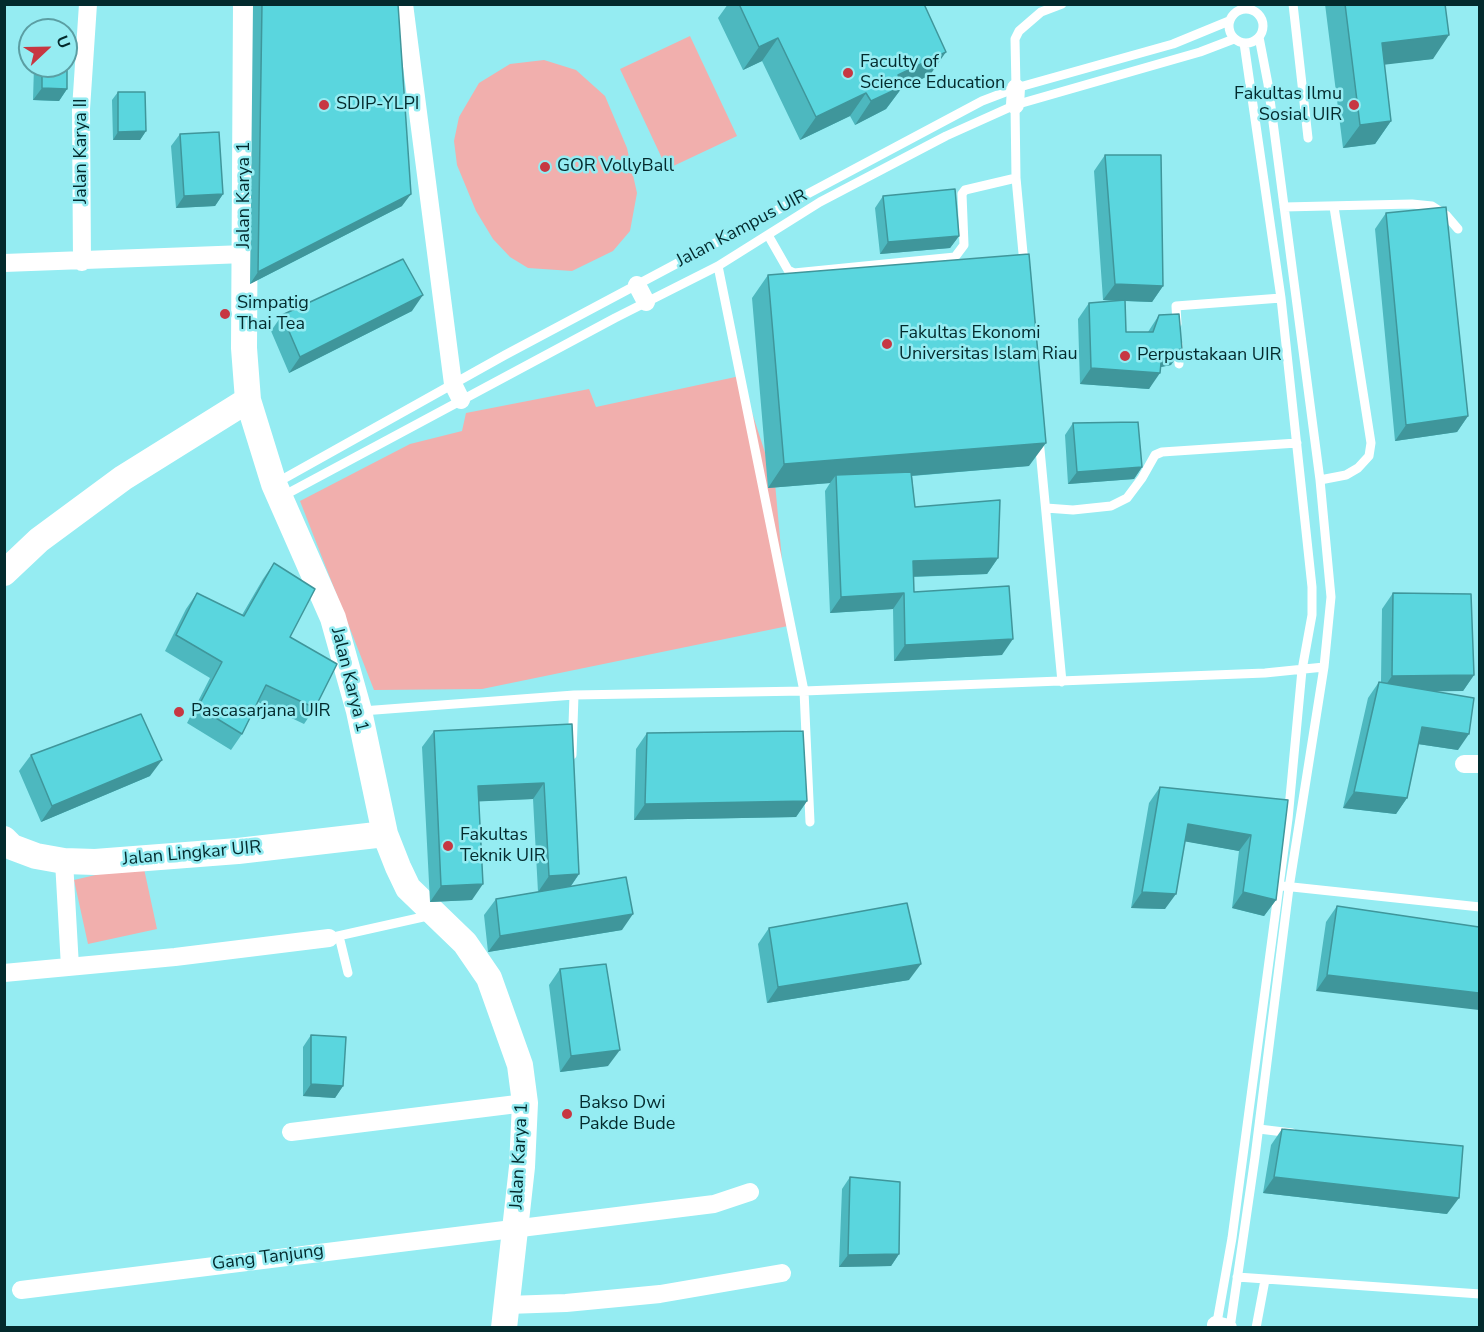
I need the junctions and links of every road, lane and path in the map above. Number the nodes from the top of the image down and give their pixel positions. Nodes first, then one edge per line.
1 (88, 4) edge
2 (246, 4) edge
3 (404, 4) edge
4 (1062, 4) edge
5 (1293, 4) edge
6 (1244, 7) edge
7 (1257, 8) edge
8 (1229, 21) junction
9 (1259, 37) junction
10 (1234, 39) junction
11 (1244, 43) junction
12 (1015, 96) junction
13 (1308, 138) dead end
14 (1016, 178) junction
15 (1284, 207) junction
16 (1334, 207) junction
17 (1458, 229) dead end
18 (768, 235) junction
19 (245, 254) junction
20 (82, 262) junction
21 (4, 263) edge
22 (718, 266) junction
23 (1025, 272) edge
24 (637, 285) junction
25 (1281, 298) junction
26 (646, 302) junction
27 (1179, 364) edge
28 (457, 392) junction
29 (248, 400) junction
30 (1038, 426) edge
31 (1297, 443) junction
32 (1320, 480) junction
33 (278, 490) junction
34 (1046, 508) junction
35 (4, 573) edge
36 (1324, 668) junction
37 (1302, 670) junction
38 (1062, 682) junction
39 (804, 692) junction
40 (574, 695) junction
41 (359, 711) junction
42 (572, 762) edge
43 (810, 822) dead end
44 (385, 834) junction
45 (4, 839) edge
46 (64, 861) junction
47 (1278, 885) junction
48 (1289, 888) junction
49 (1479, 907) edge
50 (434, 914) junction
51 (334, 937) junction
52 (70, 967) junction
53 (4, 973) edge
54 (348, 973) dead end
55 (525, 1103) junction
56 (1259, 1129) junction
57 (291, 1132) dead end
58 (1306, 1135) edge
59 (750, 1192) dead end
60 (516, 1227) junction
61 (782, 1273) dead end
62 (1237, 1277) junction
63 (1265, 1280) junction
64 (21, 1290) dead end
65 (1479, 1294) edge
66 (505, 1316) edge
67 (1222, 1327) edge
68 (1256, 1328) edge

1 - 20 street, Jalan Karya II
2 - 19 street, Jalan Karya 1
3 - 28 street
4 - 12 lane
5 - 13 lane
6 - 7 lane
6 - 8 lane
7 - 9 lane
8 - 10 lane
8 - 12 lane, Jalan Kampus UIR
9 - 11 lane
9 - 15 lane
10 - 11 lane
10 - 12 lane, Jalan Kampus UIR
11 - 25 lane
12 - 14 lane
12 - 18 lane, Jalan Kampus UIR
12 - 24 lane, Jalan Kampus UIR
14 - 18 lane
14 - 23 lane
15 - 16 lane
15 - 32 lane
16 - 17 lane
16 - 32 lane
18 - 22 lane, Jalan Kampus UIR
19 - 20 street
19 - 29 street, Jalan Karya 1
20 - 21 street
22 - 26 lane, Jalan Kampus UIR
22 - 39 lane
24 - 26 street
24 - 28 lane, Jalan Kampus UIR
25 - 27 lane
25 - 31 lane
26 - 28 lane, Jalan Kampus UIR
28 - 33 lane, Jalan Kampus UIR
28 - 33 lane, Jalan Kampus UIR
29 - 33 street, Jalan Karya 1
29 - 35 street
30 - 34 lane
31 - 34 lane
31 - 37 lane
32 - 36 lane
33 - 41 street, Jalan Karya 1
34 - 38 lane
36 - 37 lane
36 - 48 lane
37 - 38 lane
37 - 47 lane
38 - 39 lane
39 - 40 lane
39 - 43 lane
40 - 41 lane
40 - 42 lane
41 - 44 street, Jalan Karya 1
44 - 46 street, Jalan Lingkar UIR
44 - 50 street, Jalan Karya 1
45 - 46 street, Jalan Lingkar UIR
46 - 52 street
47 - 48 lane
47 - 67 lane
48 - 49 lane
48 - 56 lane
50 - 51 lane
50 - 55 street, Jalan Karya 1
51 - 52 street
51 - 54 lane
52 - 53 street
55 - 57 street
55 - 60 street, Jalan Karya 1
56 - 58 lane
56 - 62 lane
59 - 60 street, Gang Tanjung
60 - 64 street, Gang Tanjung
60 - 66 street, Jalan Karya 1
61 - 66 street
62 - 63 lane
62 - 67 lane
63 - 65 lane
63 - 68 lane

